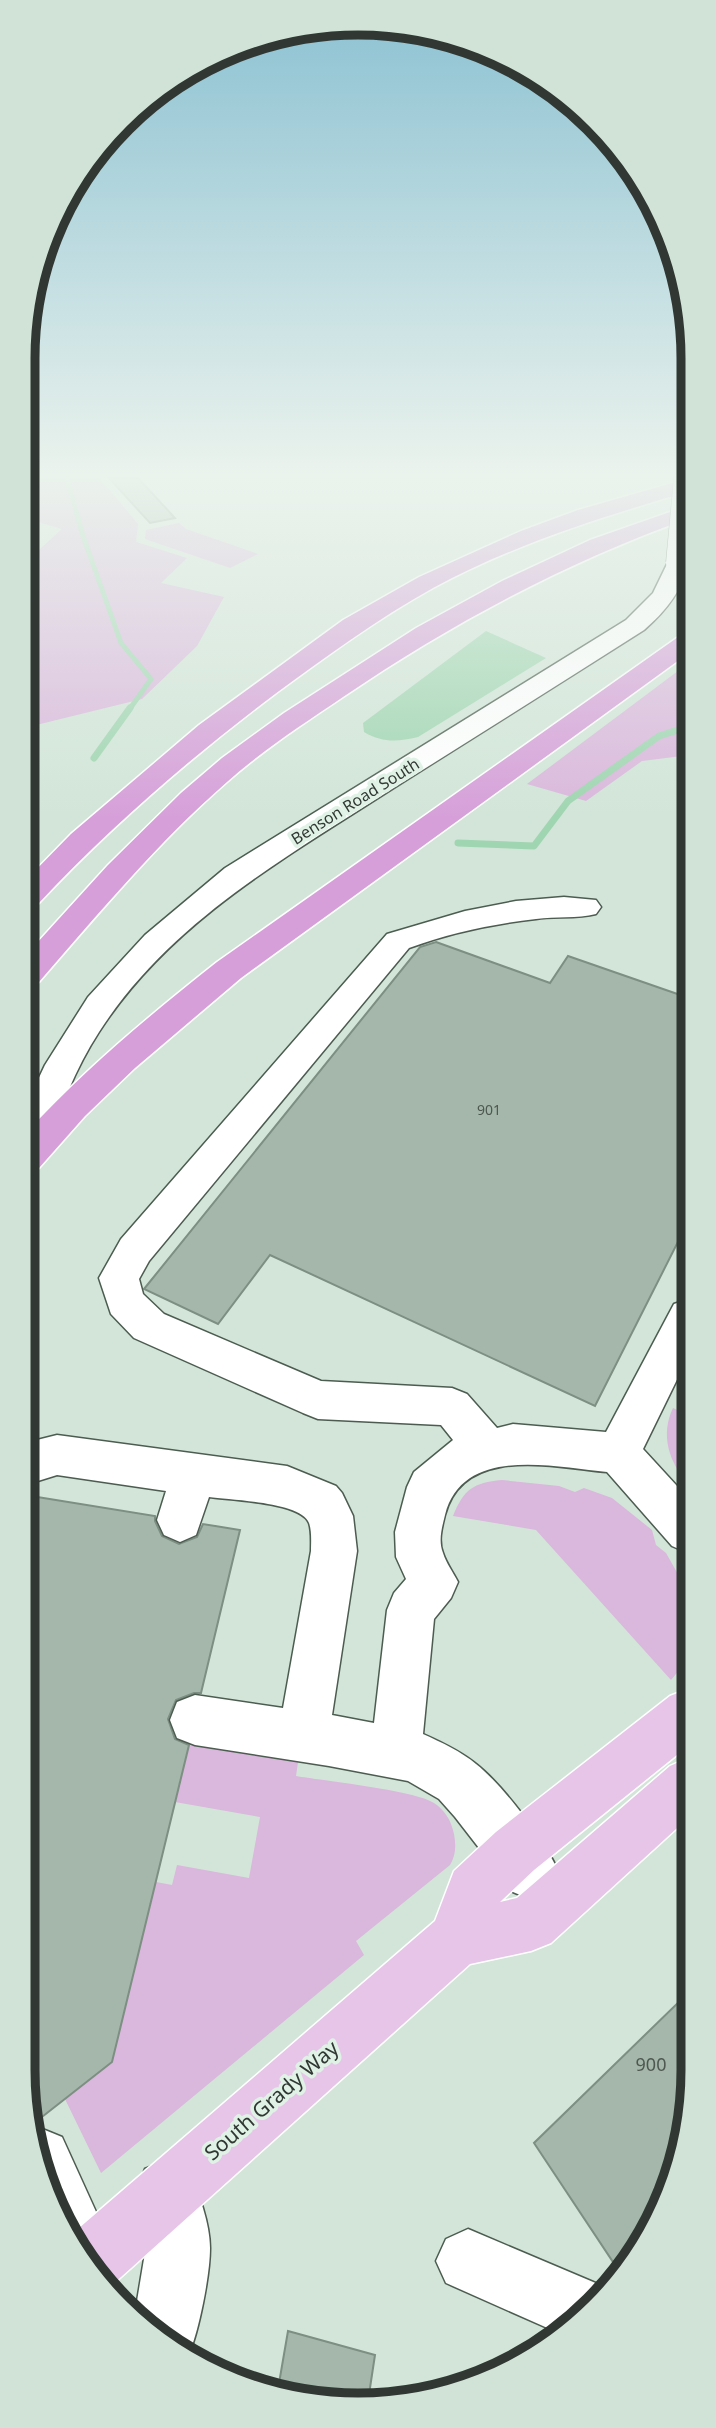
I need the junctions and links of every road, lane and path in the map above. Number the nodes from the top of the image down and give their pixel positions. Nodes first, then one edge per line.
1 (373, 591) edge
2 (411, 591) edge
3 (497, 591) edge
4 (535, 591) edge
5 (668, 591) edge
6 (681, 646) edge
7 (191, 714) dead end
8 (263, 738) junction
9 (80, 809) dead end
10 (35, 856) edge
11 (35, 888) edge
12 (585, 907) dead end
13 (35, 965) edge
14 (35, 1130) edge
15 (35, 1148) edge
16 (678, 1362) edge
17 (489, 1450) junction
18 (618, 1453) junction
19 (35, 1460) edge
20 (193, 1474) junction
21 (180, 1520) dead end
22 (681, 1523) edge
23 (194, 1720) dead end
24 (681, 1720) edge
25 (303, 1736) junction
26 (396, 1752) junction
27 (681, 1790) edge
28 (523, 1862) junction
29 (456, 1939) junction
30 (167, 2191) junction
31 (95, 2257) edge
32 (468, 2261) dead end
33 (576, 2308) edge
34 (165, 2329) edge

1 - 7 highway
2 - 11 highway
3 - 8 highway
4 - 8 highway
5 - 14 street, Benson Road South, bridge
6 - 15 highway
8 - 13 highway
9 - 10 highway
12 - 17 street
16 - 18 street
17 - 18 street
17 - 26 street
18 - 22 street
19 - 20 street
20 - 21 street
20 - 25 street
23 - 25 street
24 - 28 main road, South Grady Way
25 - 26 street
26 - 28 street
27 - 29 main road, South Grady Way
28 - 29 main road, South Grady Way
29 - 30 main road, South Grady Way
30 - 31 main road, South Grady Way
30 - 34 street
32 - 33 street

